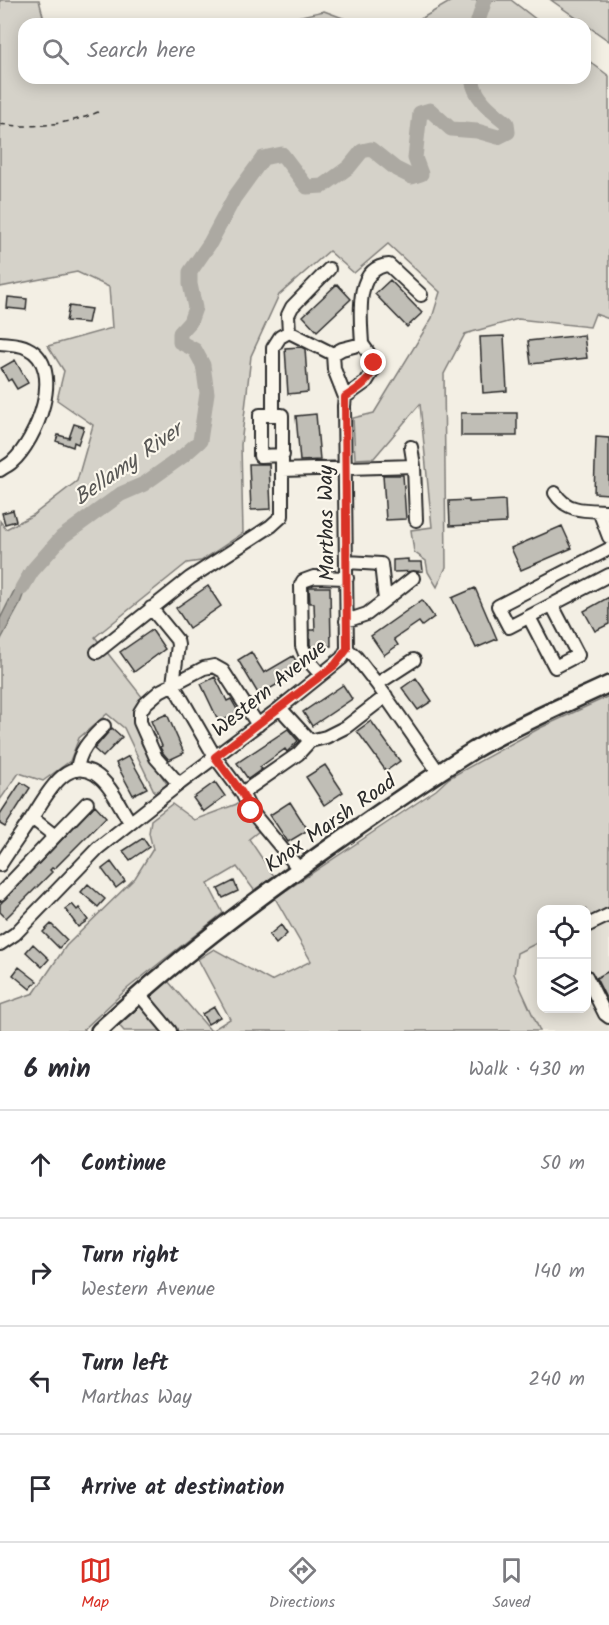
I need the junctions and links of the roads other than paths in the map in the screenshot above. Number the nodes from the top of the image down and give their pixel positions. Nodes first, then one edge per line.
1 (329, 269) dead end
2 (421, 295) dead end
3 (289, 332) junction
4 (0, 343) edge
5 (362, 344) junction
6 (333, 354) junction
7 (345, 397) junction
8 (273, 415) junction
9 (411, 447) dead end
10 (283, 455) junction
11 (414, 466) junction
12 (344, 468) junction
13 (0, 470) edge
14 (283, 470) junction
15 (555, 493) dead end
16 (604, 511) edge
17 (416, 520) dead end
18 (609, 537) edge
19 (609, 549) edge
20 (347, 562) junction
21 (609, 576) edge
22 (346, 578) junction
23 (413, 578) dead end
24 (385, 600) junction
25 (552, 605) junction
26 (151, 608) junction
27 (529, 617) junction
28 (346, 621) junction
29 (347, 649) junction
30 (97, 652) dead end
31 (414, 660) dead end
32 (321, 675) junction
33 (173, 684) junction
34 (377, 684) junction
35 (609, 684) edge
36 (386, 696) junction
37 (280, 708) junction
38 (258, 725) junction
39 (104, 726) dead end
40 (310, 741) junction
41 (215, 757) junction
42 (77, 770) junction
43 (439, 773) junction
44 (179, 784) junction
45 (242, 793) junction
46 (87, 803) dead end
47 (32, 818) junction
48 (130, 822) junction
49 (55, 836) junction
50 (1, 864) edge
51 (299, 869) junction
52 (19, 873) junction
53 (0, 894) edge
54 (609, 915) edge
55 (591, 924) edge
56 (0, 944) edge
57 (591, 986) edge
58 (139, 994) junction
59 (609, 1017) edge
60 (106, 1029) edge
61 (170, 1031) edge

1 - 3 street
2 - 5 street
3 - 6 street
3 - 8 street
4 - 13 street
5 - 6 street
5 - 7 street
6 - 7 street, Marthas Way
7 - 12 street, Marthas Way
8 - 10 street
8 - 10 street
9 - 11 street
10 - 14 street
11 - 12 street
11 - 17 street
12 - 14 street
12 - 20 street, Marthas Way
14 - 26 street
15 - 16 street
16 - 18 street
19 - 27 street
20 - 22 street, Marthas Way
20 - 24 street
21 - 25 street
22 - 28 street, Marthas Way
22 - 32 street
23 - 24 street
24 - 28 street
25 - 27 street
25 - 27 street
26 - 30 street
26 - 33 street
28 - 29 street, Marthas Way
29 - 32 street, Western Avenue
29 - 34 street
31 - 34 street
32 - 37 street, Western Avenue
33 - 38 street
33 - 41 street
33 - 44 street
34 - 36 street
35 - 43 main road, Knox Marsh Road
36 - 40 street
36 - 43 street
37 - 38 street, Western Avenue
37 - 40 street
38 - 41 street, Western Avenue
39 - 42 street
40 - 45 street
41 - 44 street, Western Avenue
41 - 45 street
42 - 47 street
42 - 48 street
43 - 51 main road, Knox Marsh Road
44 - 48 street, Western Avenue
45 - 51 street
46 - 49 street
47 - 49 street
47 - 50 street
48 - 56 street, Western Avenue
49 - 52 street
50 - 52 street
51 - 58 main road, Knox Marsh Road
52 - 53 street
54 - 55 street
57 - 59 street
58 - 60 main road, Knox Marsh Road
58 - 61 street

